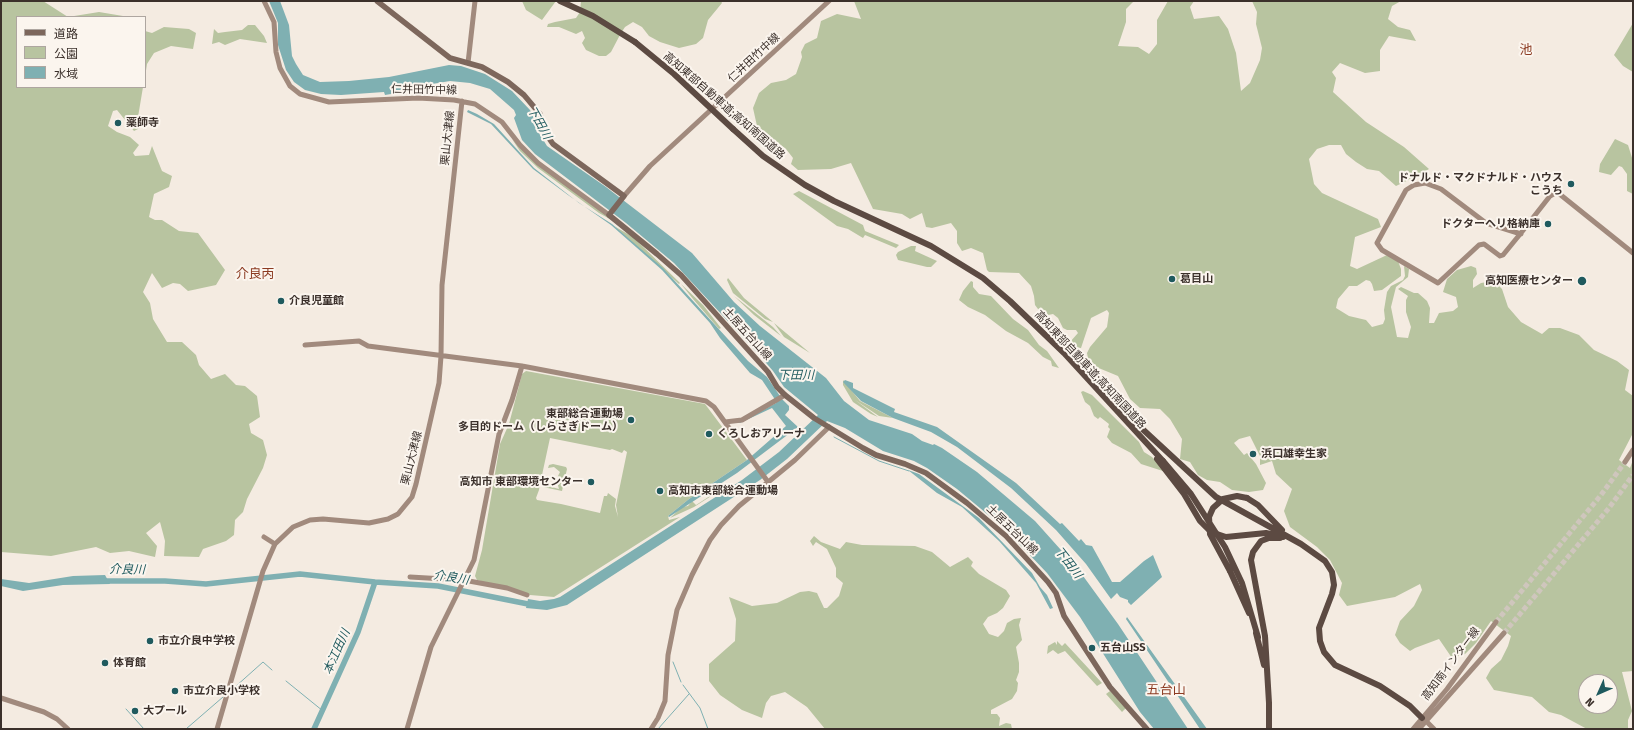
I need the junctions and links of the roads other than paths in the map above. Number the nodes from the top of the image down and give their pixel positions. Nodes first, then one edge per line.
1 (264, 1) edge
2 (377, 1) edge
3 (475, 1) edge
4 (560, 1) edge
5 (829, 1) edge
6 (468, 63) junction
7 (462, 101) junction
8 (624, 196) junction
9 (610, 215) junction
10 (1520, 234) junction
11 (1633, 253) edge
12 (305, 345) dead end
13 (441, 356) junction
14 (522, 366) junction
15 (1082, 372) junction
16 (784, 396) junction
17 (725, 422) junction
18 (827, 427) junction
19 (1633, 450) edge
20 (1162, 462) junction
21 (1625, 462) tunnel mouth
22 (767, 480) junction
23 (1275, 532) junction
24 (264, 537) dead end
25 (275, 544) junction
26 (410, 576) dead end
27 (469, 581) dead end
28 (462, 582) junction
29 (527, 595) dead end
30 (1329, 598) junction
31 (1496, 622) tunnel mouth
32 (1504, 633) tunnel mouth
33 (1258, 637) junction
34 (1, 698) edge
35 (1424, 720) junction
36 (68, 729) edge
37 (217, 729) edge
38 (406, 729) edge
39 (651, 729) edge
40 (1147, 729) edge
41 (1268, 729) edge
42 (1413, 729) edge
43 (1419, 729) edge
44 (1434, 729) edge

1 - 7 street, 仁井田竹中線
2 - 6 main road
3 - 6 street
4 - 15 highway, 高知東部自動車道;高知南国道路, bridge
5 - 8 street, 仁井田竹中線
6 - 8 main road
7 - 9 street, 仁井田竹中線
7 - 13 street, 栗山大津線
8 - 9 main road
9 - 16 main road, 土居五台山線
10 - 10 street
10 - 11 street
12 - 13 street
13 - 14 street
13 - 25 street, 栗山大津線
14 - 17 street
14 - 28 street
15 - 20 highway, 高知東部自動車道;高知南国道路
15 - 23 highway
16 - 17 street
16 - 18 main road, 土居五台山線
17 - 22 street
18 - 22 street
18 - 40 main road, 土居五台山線
19 - 21 street
20 - 23 highway
20 - 33 highway, 高知東部自動車道;高知南国道路, bridge
22 - 39 street
23 - 30 highway
23 - 30 highway
23 - 33 highway, bridge
23 - 41 highway
24 - 25 street
25 - 37 street, 栗山大津線
26 - 28 street
27 - 29 street
28 - 38 street
30 - 35 highway
31 - 35 street, 高知南インター線
32 - 35 street, 高知南インター線
33 - 41 highway, 高知東部自動車道;高知南国道路
34 - 36 street
35 - 42 street, 高知南インター線
35 - 43 street, 高知南インター線
35 - 44 street

